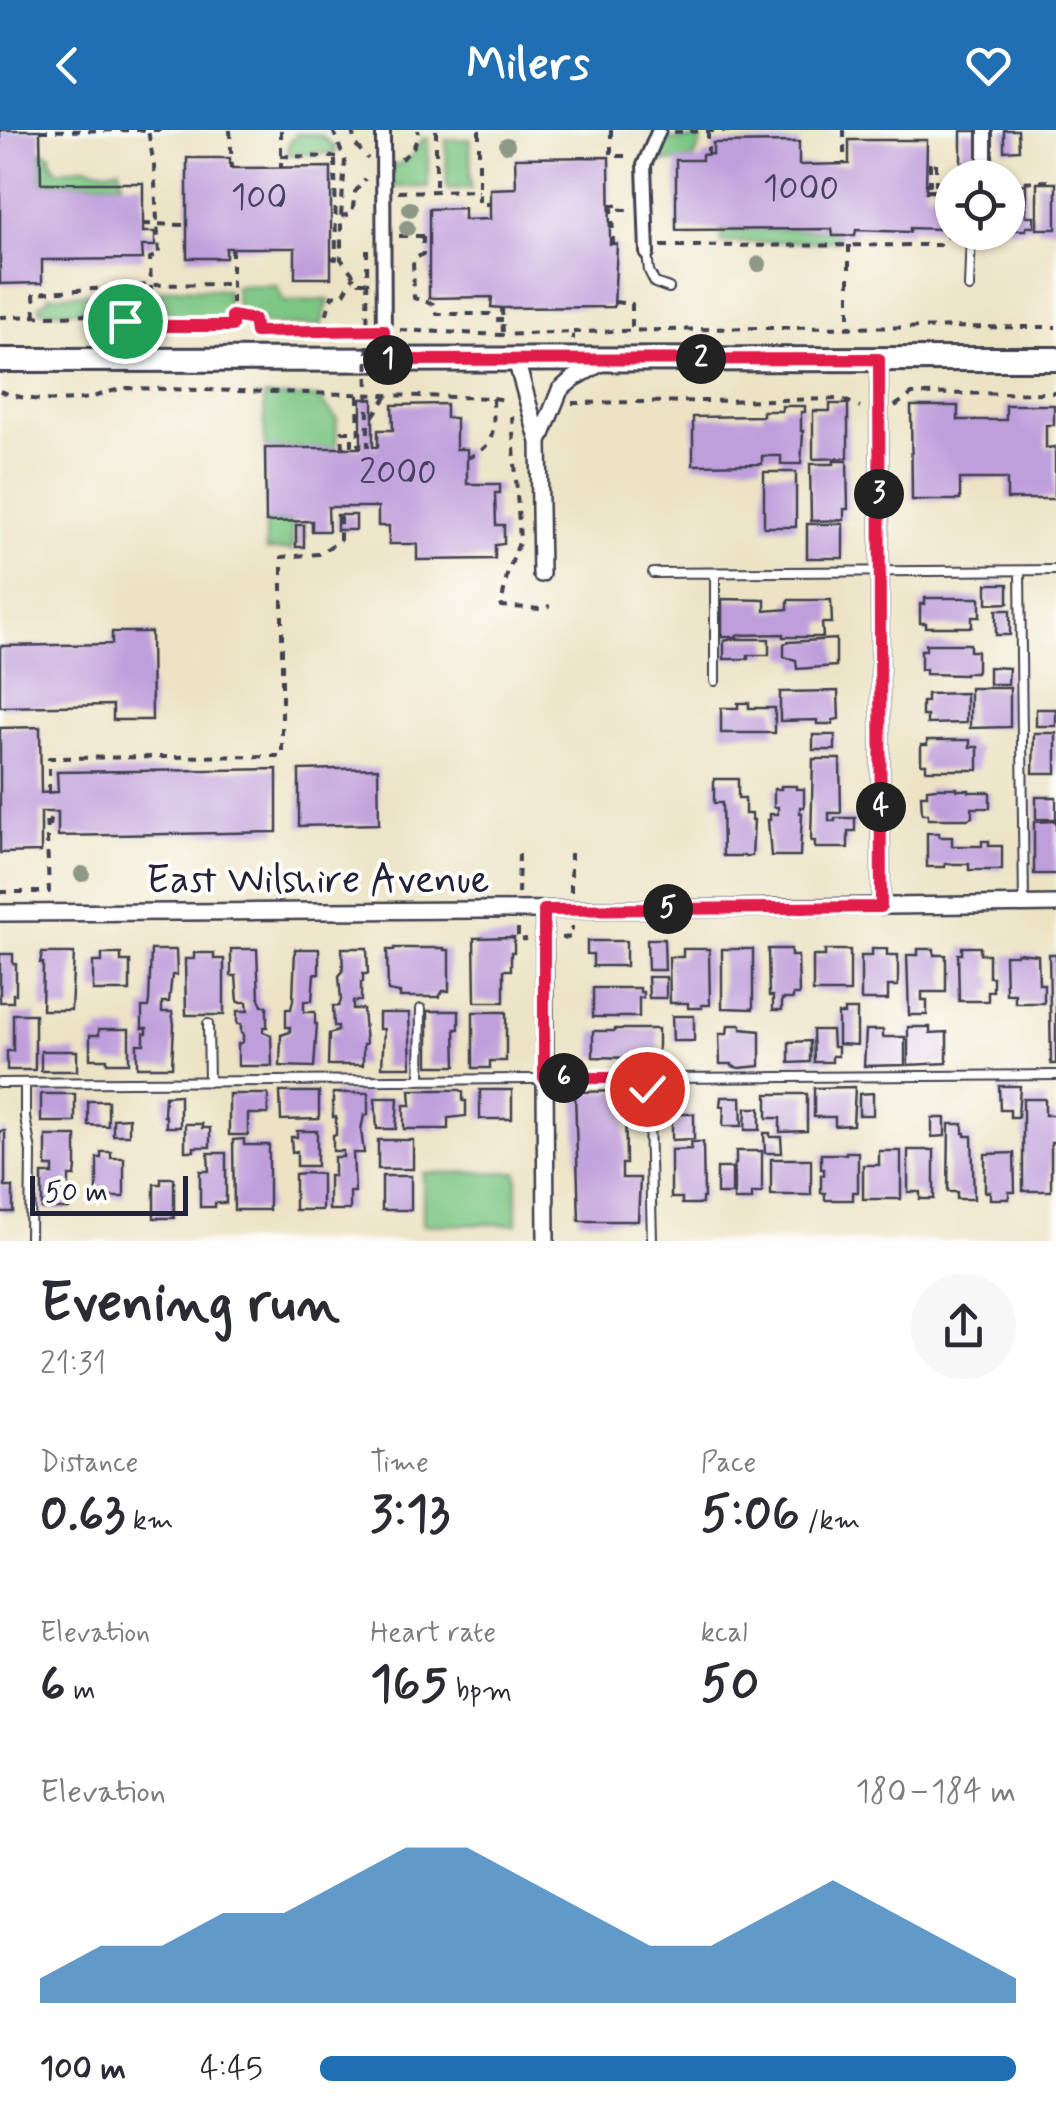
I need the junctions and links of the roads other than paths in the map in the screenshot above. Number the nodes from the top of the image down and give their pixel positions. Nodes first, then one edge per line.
1 (383, 130) edge
2 (985, 130) edge
3 (659, 131) edge
4 (985, 160) edge
5 (647, 247) joint
6 (970, 250) edge
7 (968, 287) dead end
8 (669, 288) dead end
9 (879, 359) junction
10 (1056, 359) edge
11 (0, 360) edge
12 (384, 360) junction
13 (516, 360) junction
14 (607, 360) junction
15 (539, 442) junction
16 (1020, 570) junction
17 (1056, 570) edge
18 (880, 572) junction
19 (653, 573) dead end
20 (715, 573) junction
21 (541, 574) dead end
22 (715, 681) dead end
23 (1056, 904) edge
24 (1024, 905) junction
25 (881, 907) junction
26 (544, 910) junction
27 (0, 912) edge
28 (421, 1010) dead end
29 (208, 1024) dead end
30 (1056, 1076) edge
31 (544, 1078) junction
32 (648, 1078) junction
33 (420, 1080) junction
34 (208, 1082) junction
35 (0, 1083) edge
36 (25, 1083) junction
37 (30, 1241) edge
38 (546, 1241) edge
39 (652, 1241) edge

1 - 12 street
2 - 4 street
3 - 5 street
5 - 8 lane
6 - 7 lane
9 - 10 main road
9 - 14 main road
9 - 18 street
11 - 12 main road
12 - 13 main road
13 - 14 main road
13 - 15 street
14 - 15 street
15 - 21 street
16 - 17 lane
16 - 18 lane
16 - 24 lane
18 - 20 lane
18 - 25 street
19 - 20 lane
20 - 22 lane
23 - 24 street, East Wilshire Avenue
24 - 25 street, East Wilshire Avenue
25 - 26 street, East Wilshire Avenue
26 - 27 street, East Wilshire Avenue
26 - 31 street
28 - 33 lane
29 - 34 lane
30 - 32 lane
31 - 32 lane
31 - 33 lane
31 - 38 street
32 - 39 lane
33 - 34 lane
34 - 36 lane
35 - 36 lane
36 - 37 lane

